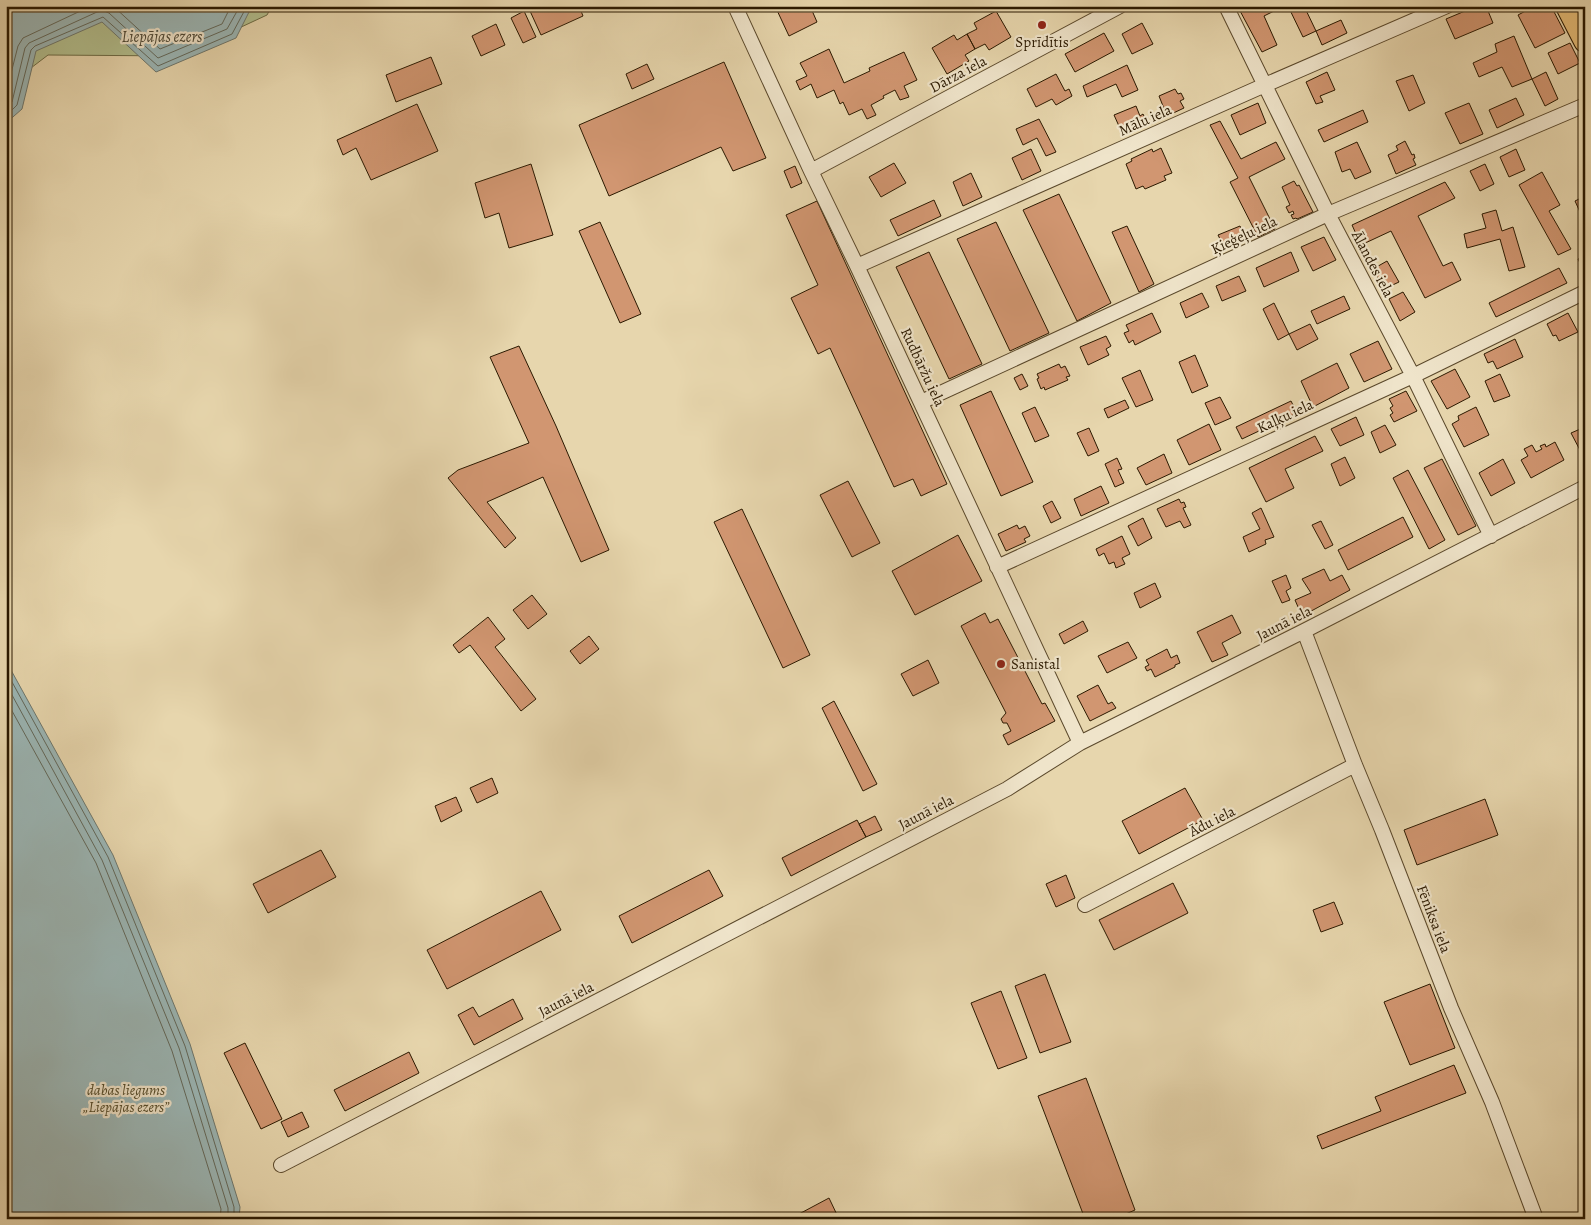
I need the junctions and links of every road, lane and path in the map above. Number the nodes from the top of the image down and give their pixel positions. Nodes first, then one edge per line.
1 (735, 6) edge
2 (1120, 6) edge
3 (1226, 6) edge
4 (1447, 6) edge
5 (1567, 6) edge
6 (1585, 41) edge
7 (1265, 85) junction
8 (1585, 105) edge
9 (811, 171) junction
10 (1328, 214) junction
11 (857, 266) junction
12 (1585, 292) edge
13 (1412, 376) junction
14 (921, 402) junction
15 (1585, 487) edge
16 (1491, 536) junction
17 (997, 567) junction
18 (1304, 631) junction
19 (1080, 743) junction
20 (1355, 765) junction
21 (1085, 905) dead end
22 (281, 1165) dead end
23 (1536, 1219) edge

1 - 9 street, Rudbāržu iela
2 - 9 street, Dārza iela
3 - 7 street, Ālandes iela
4 - 7 street, Mālu iela
5 - 6 highway
7 - 10 street, Ālandes iela
7 - 11 street, Mālu iela
8 - 10 street, Ķieģeļu iela
9 - 11 street, Rudbāržu iela
10 - 13 street, Ālandes iela
10 - 14 street, Ķieģeļu iela
11 - 14 street, Rudbāržu iela
12 - 13 street, Kaļķu iela
13 - 16 street, Ālandes iela
13 - 17 street, Kaļķu iela
14 - 17 street, Rudbāržu iela
15 - 16 street, Jaunā iela
16 - 18 street, Jaunā iela
17 - 19 street, Rudbāržu iela
18 - 19 street, Jaunā iela
18 - 20 street, Fēniksa iela
19 - 22 street, Jaunā iela
20 - 21 street, Ādu iela
20 - 23 street, Fēniksa iela

